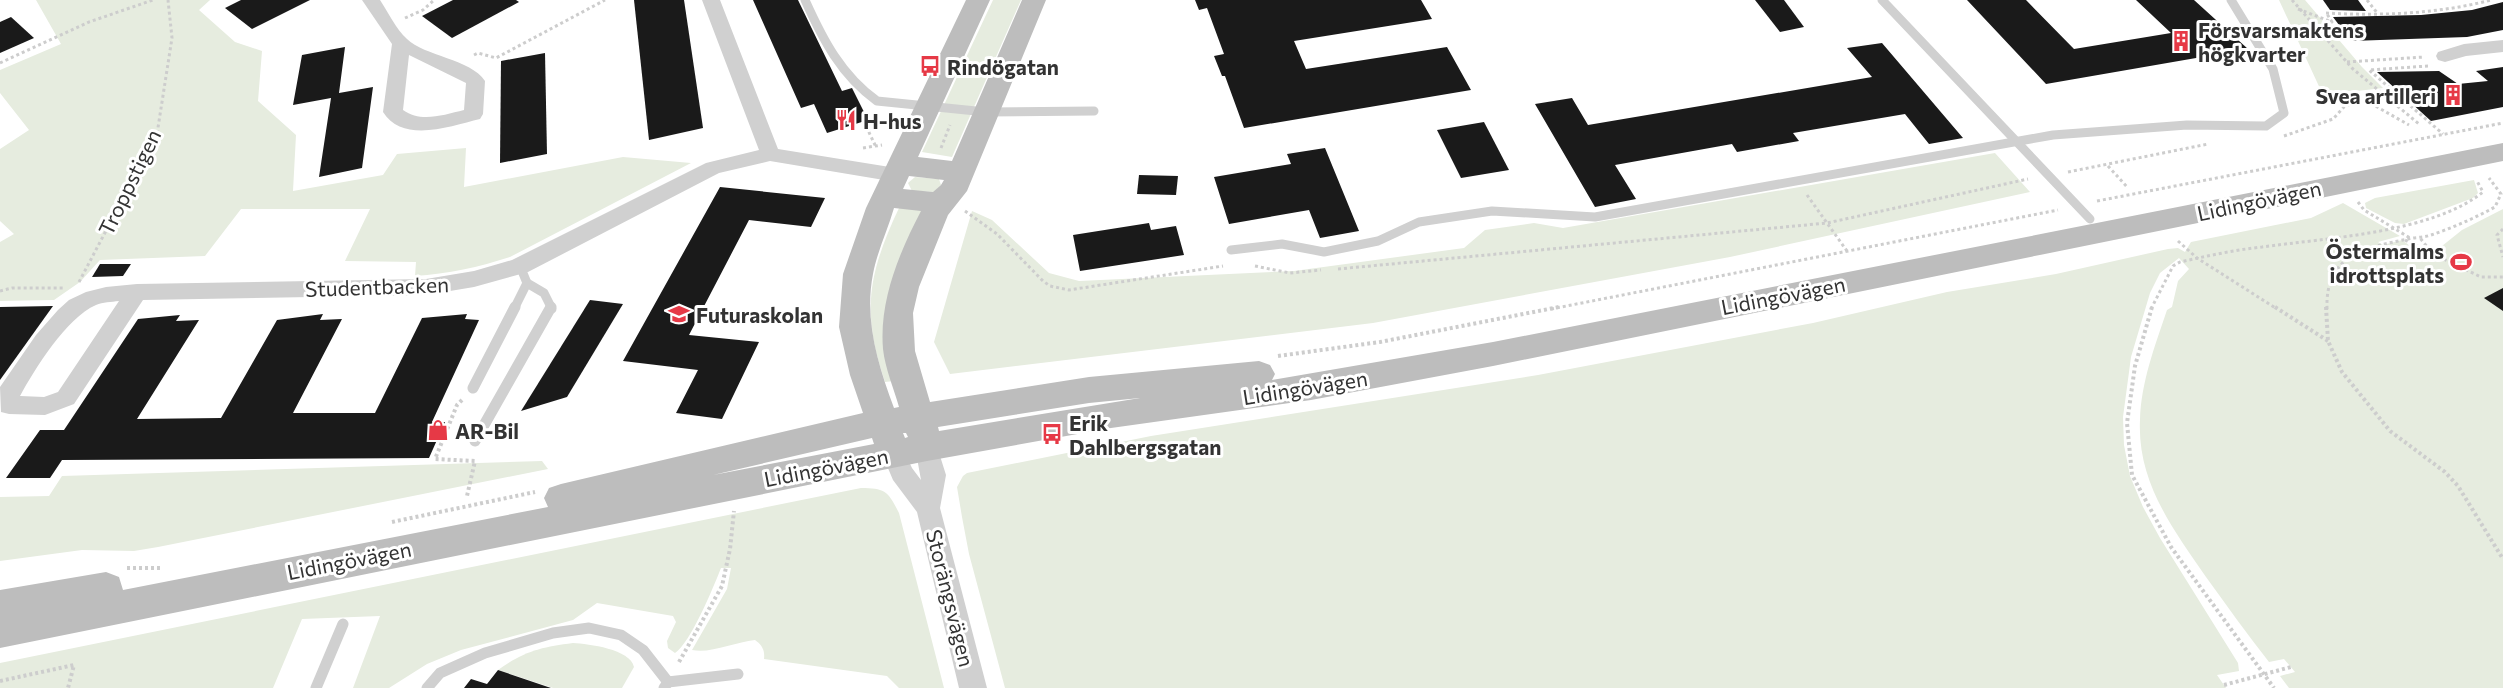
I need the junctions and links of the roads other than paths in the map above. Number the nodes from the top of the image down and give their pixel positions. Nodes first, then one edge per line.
1 (370, 0) edge
2 (711, 0) edge
3 (805, 0) edge
4 (978, 0) edge
5 (1034, 0) edge
6 (1882, 0) edge
7 (2231, 0) edge
8 (401, 44) junction
9 (2503, 46) edge
10 (2445, 56) road end
11 (929, 107) junction
12 (1094, 111) dead end
13 (986, 112) junction
14 (2503, 139) edge
15 (2014, 141) junction
16 (2503, 152) edge
17 (770, 154) junction
18 (892, 170) junction
19 (961, 172) junction
20 (939, 203) junction
21 (2084, 212) junction
22 (1231, 250) dead end
23 (524, 275) junction
24 (137, 292) junction
25 (473, 388) road end
26 (923, 432) junction
27 (888, 439) junction
28 (475, 441) dead end
29 (928, 508) junction
30 (0, 606) edge
31 (343, 624) dead end
32 (0, 631) edge
33 (738, 674) dead end
34 (666, 685) edge
35 (316, 688) edge
36 (427, 688) edge
37 (974, 688) edge

1 - 8 street
2 - 17 street
3 - 11 lane
4 - 11 main road
5 - 13 main road
6 - 15 lane
7 - 15 lane
8 - 8 street
9 - 10 street
11 - 13 lane
11 - 18 main road
12 - 13 lane
13 - 19 main road
14 - 21 main road, Lidingövägen
15 - 21 lane
15 - 22 lane
16 - 26 main road, Lidingövägen
17 - 18 street
17 - 23 street, Studentbacken
18 - 19 main road
18 - 20 main road
18 - 27 main road
19 - 20 main road
20 - 26 main road
21 - 26 main road, Lidingövägen
23 - 24 street, Studentbacken
23 - 25 lane
23 - 28 lane
24 - 24 street, Studentbacken
26 - 27 main road, Lidingövägen
26 - 29 street, Storängsvägen
27 - 29 street, Storängsvägen
27 - 30 main road, Lidingövägen
27 - 32 main road, Lidingövägen
29 - 37 street, Storängsvägen
31 - 35 lane
33 - 34 lane
34 - 36 lane

